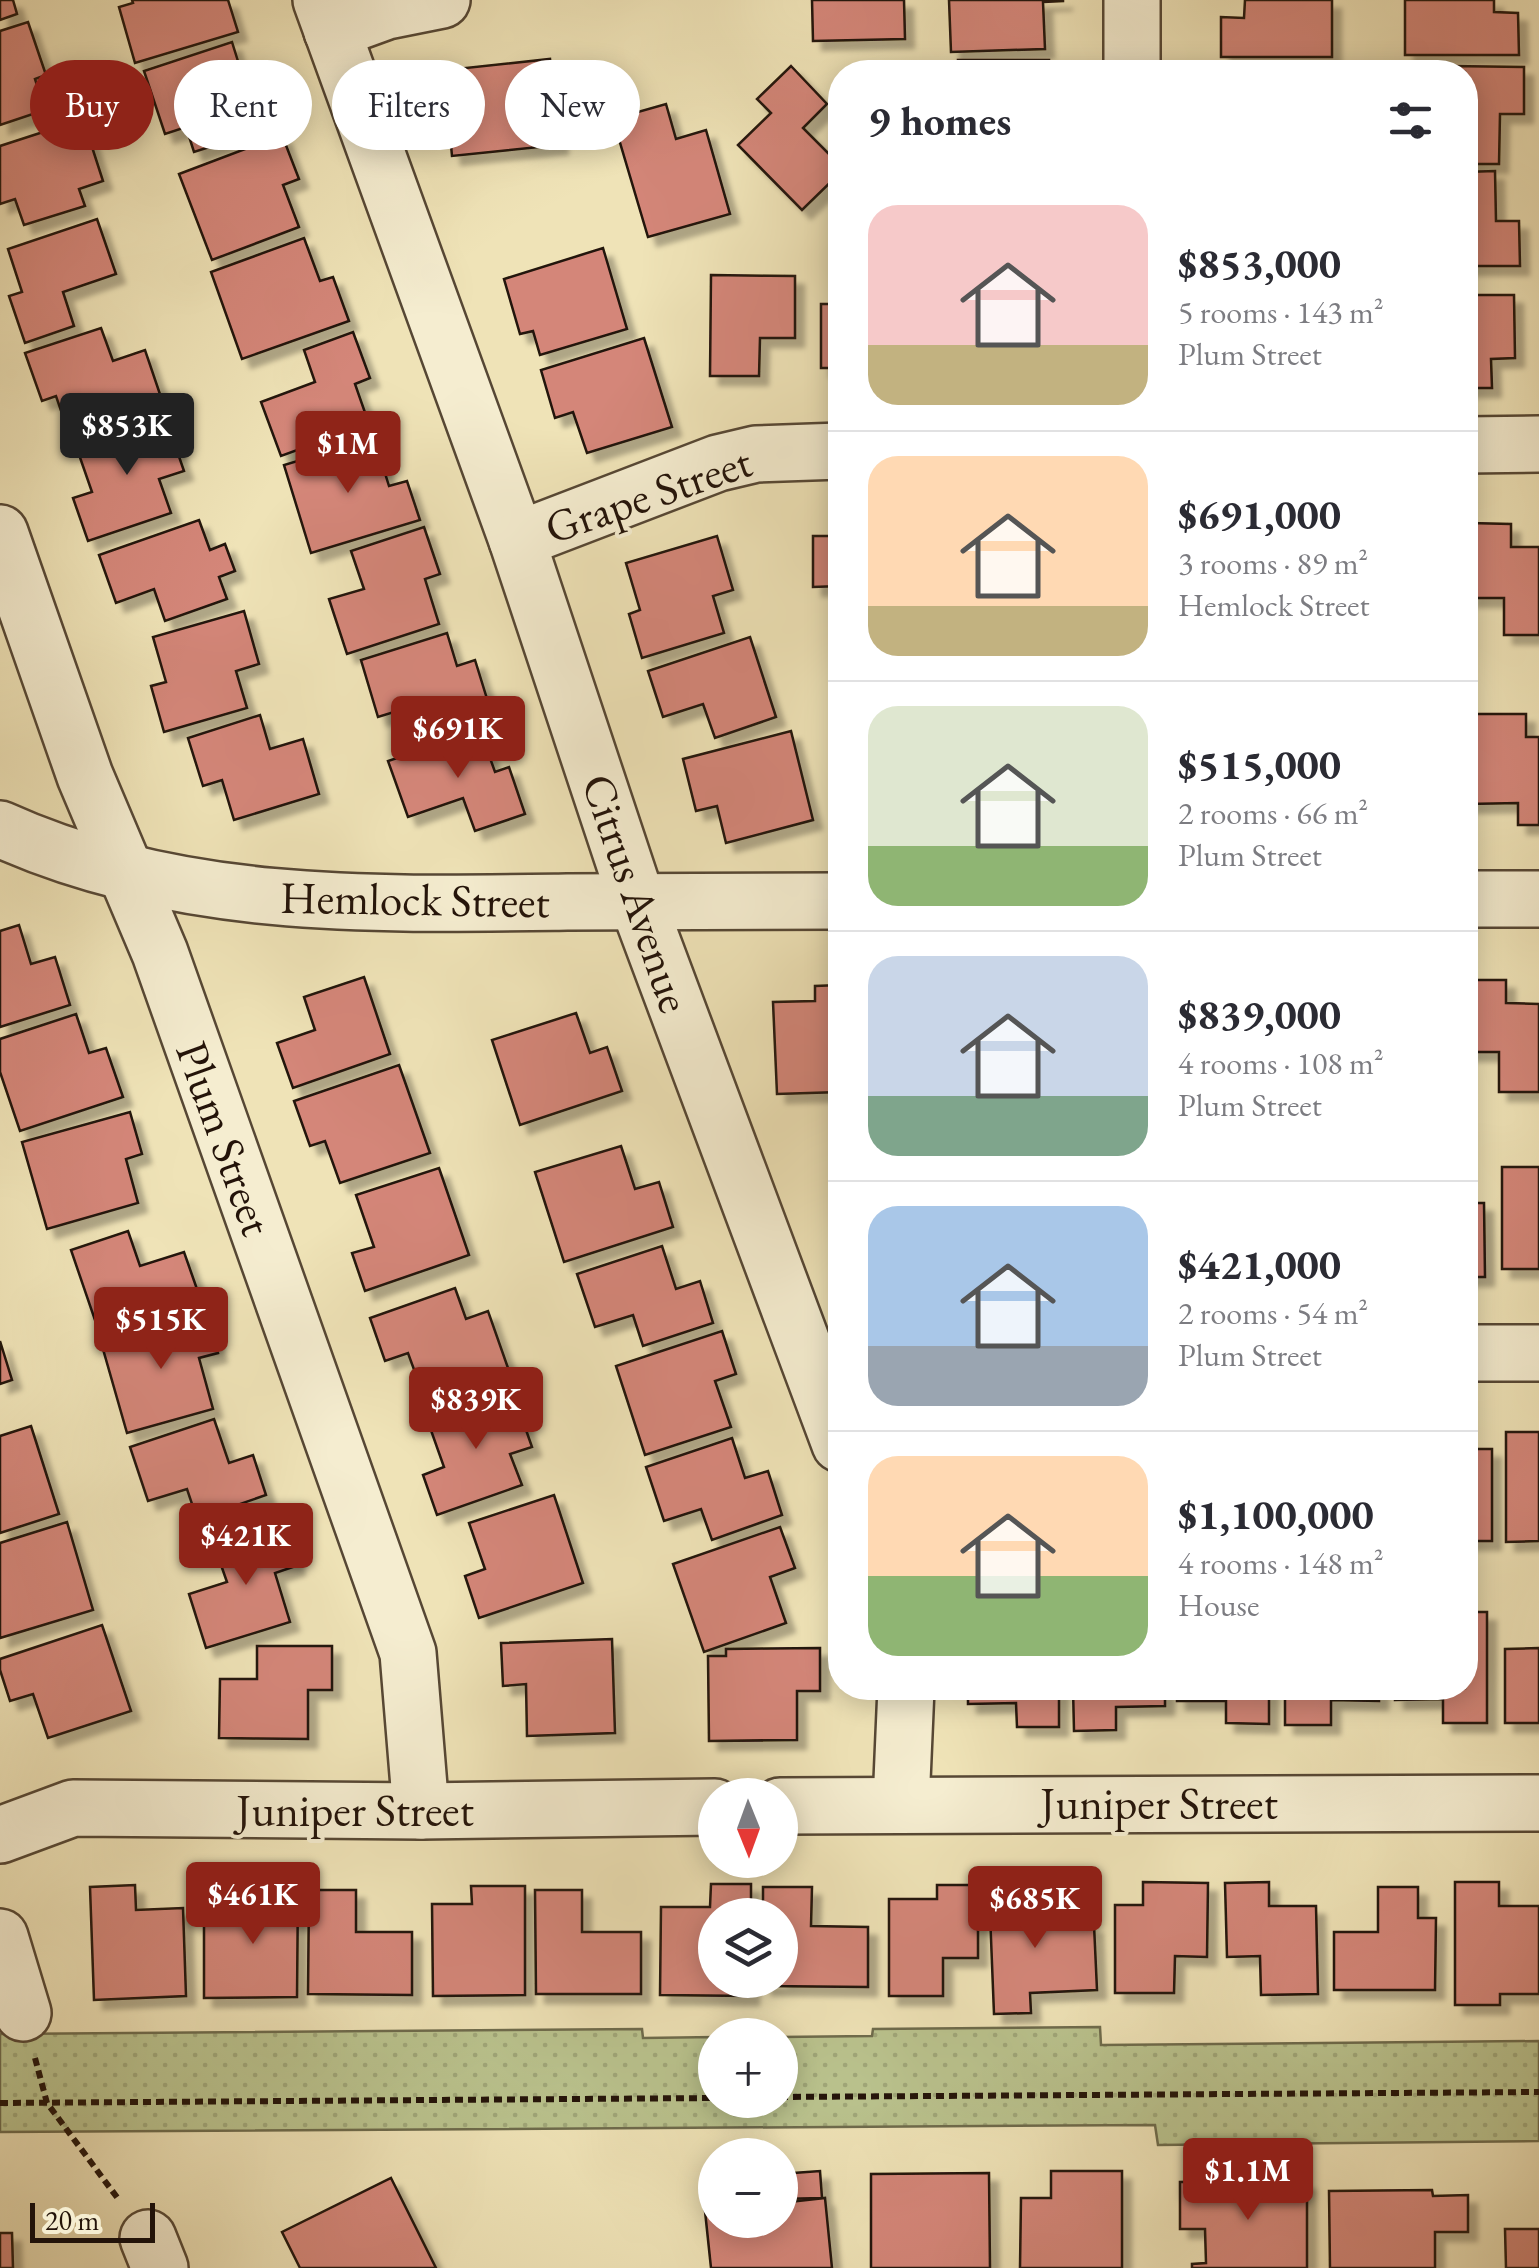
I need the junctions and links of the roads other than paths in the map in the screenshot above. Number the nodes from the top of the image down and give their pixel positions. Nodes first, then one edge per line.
1 (442, 0) edge
2 (1132, 0) edge
3 (327, 15) edge
4 (1132, 60) edge
5 (1539, 444) edge
6 (1478, 445) edge
7 (828, 451) edge
8 (0, 534) edge
9 (517, 540) junction
10 (0, 829) edge
11 (126, 873) junction
12 (1478, 899) edge
13 (1539, 899) edge
14 (828, 900) edge
15 (637, 901) junction
16 (1478, 1353) edge
17 (1539, 1353) edge
18 (828, 1392) edge
19 (905, 1700) edge
20 (1539, 1803) edge
21 (901, 1804) junction
22 (698, 1806) edge
23 (798, 1806) edge
24 (421, 1811) junction
25 (0, 1835) edge
26 (0, 1937) edge
27 (23, 2013) dead end

1 - 3 street
2 - 4 street
3 - 9 street, Citrus Avenue
5 - 6 street
7 - 9 street, Grape Street
8 - 11 street, Plum Street
9 - 15 street, Citrus Avenue
10 - 11 street, Hemlock Street
11 - 15 street, Hemlock Street
11 - 24 street, Plum Street
12 - 13 street
14 - 15 street, Hemlock Street
15 - 18 street, Citrus Avenue
16 - 17 street
19 - 21 street
20 - 21 street, Juniper Street
21 - 23 street, Juniper Street
22 - 24 street, Juniper Street
24 - 25 street, Juniper Street
26 - 27 street

